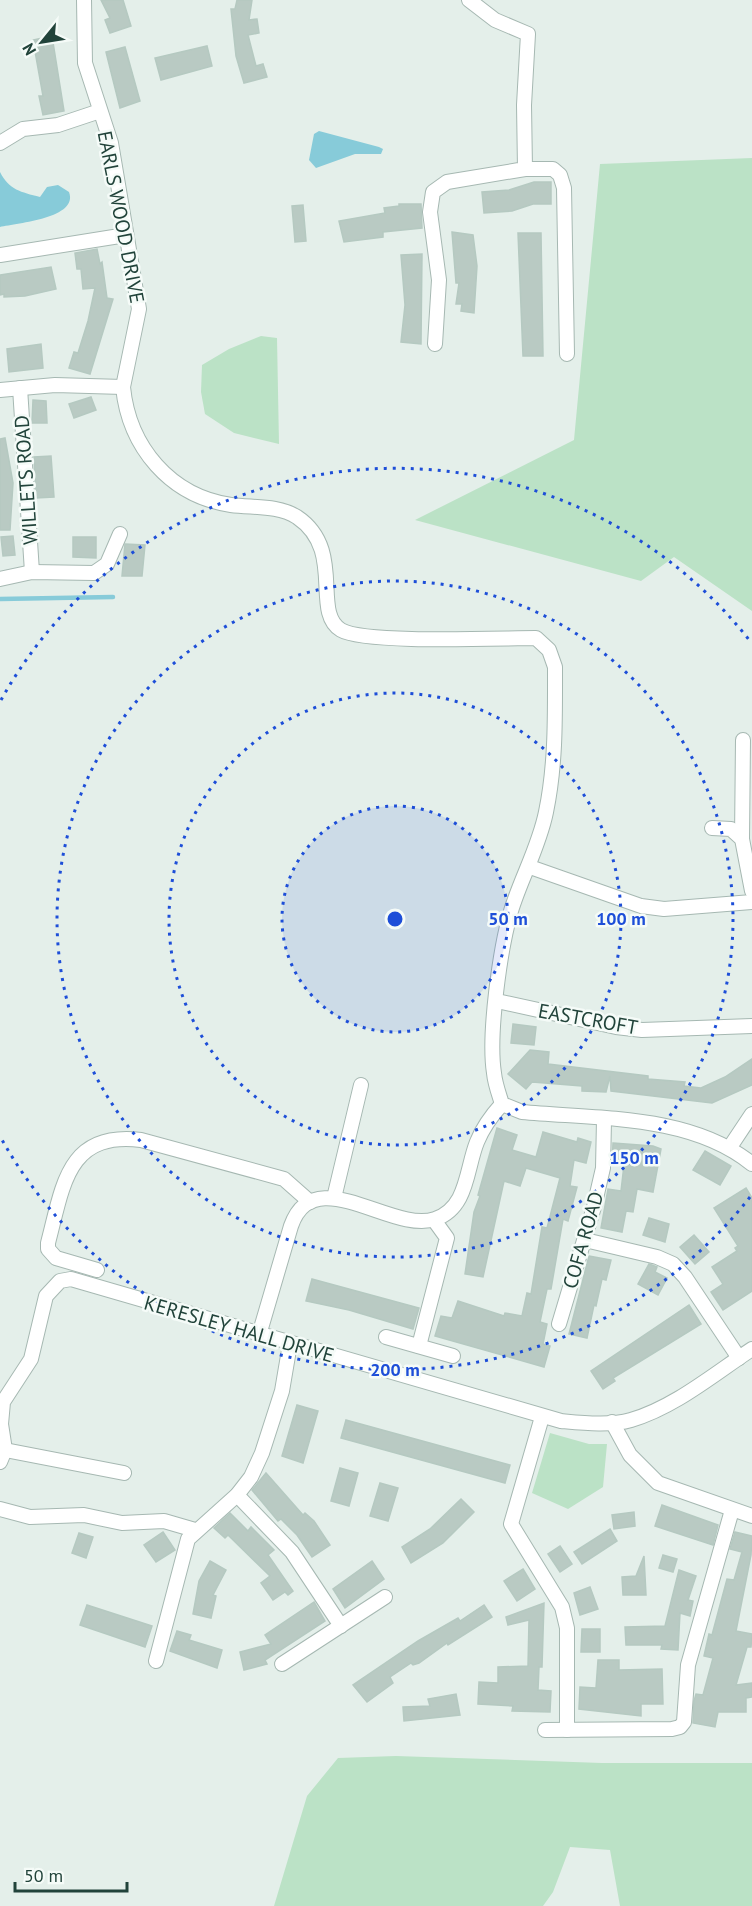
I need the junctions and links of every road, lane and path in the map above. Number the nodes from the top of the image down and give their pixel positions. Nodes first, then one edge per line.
1 (84, 0) edge
2 (469, 0) edge
3 (100, 111) junction
4 (0, 143) edge
5 (525, 169) junction
6 (126, 235) junction
7 (0, 255) edge
8 (435, 344) dead end
9 (567, 354) dead end
10 (123, 387) junction
11 (20, 388) junction
12 (0, 390) edge
13 (120, 534) dead end
14 (32, 572) junction
15 (0, 579) edge
16 (744, 740) dead end
17 (712, 828) dead end
18 (742, 839) junction
19 (530, 867) junction
20 (752, 891) edge
21 (752, 902) edge
22 (497, 1001) junction
23 (752, 1026) edge
24 (361, 1085) dead end
25 (502, 1104) junction
26 (752, 1114) edge
27 (604, 1120) junction
28 (730, 1147) junction
29 (752, 1164) edge
30 (334, 1198) junction
31 (309, 1202) junction
32 (434, 1220) junction
33 (585, 1240) junction
34 (97, 1270) dead end
35 (559, 1324) dead end
36 (259, 1335) junction
37 (386, 1337) dead end
38 (290, 1344) junction
39 (418, 1346) junction
40 (752, 1349) edge
41 (453, 1356) dead end
42 (739, 1358) junction
43 (542, 1417) junction
44 (612, 1422) junction
45 (3, 1456) edge
46 (124, 1473) dead end
47 (237, 1495) junction
48 (0, 1509) edge
49 (732, 1510) junction
50 (752, 1516) edge
51 (195, 1530) junction
52 (385, 1597) dead end
53 (341, 1626) junction
54 (156, 1661) dead end
55 (282, 1664) dead end
56 (545, 1730) dead end
57 (567, 1730) junction

1 - 3 street, EARLS WOOD DRIVE
2 - 5 street
3 - 4 street
3 - 6 street, EARLS WOOD DRIVE
5 - 8 street
5 - 9 street
6 - 7 street
6 - 10 street, EARLS WOOD DRIVE
10 - 11 street
10 - 19 street, EARLS WOOD DRIVE
11 - 12 street
11 - 14 street, WILLETS ROAD
13 - 14 street
14 - 15 street
16 - 18 street
17 - 18 street
18 - 20 street
19 - 21 street
19 - 22 street, EARLS WOOD DRIVE
22 - 23 street, EASTCROFT
22 - 25 street, EARLS WOOD DRIVE
24 - 30 street
25 - 27 street
25 - 32 street
26 - 28 street
27 - 28 street
27 - 33 street, COFA ROAD
28 - 29 street
30 - 31 street
30 - 32 street
31 - 34 street
31 - 36 street
32 - 39 street
33 - 35 street, COFA ROAD
33 - 42 street
36 - 38 street, KERESLEY HALL DRIVE
36 - 45 street, KERESLEY HALL DRIVE
37 - 39 street
38 - 43 street, KERESLEY HALL DRIVE
38 - 47 street
39 - 41 street
40 - 42 street, KERESLEY HALL DRIVE
42 - 44 street, KERESLEY HALL DRIVE
43 - 44 street, KERESLEY HALL DRIVE
43 - 57 street
44 - 49 street
45 - 46 street
47 - 51 street
47 - 53 street
48 - 51 street
49 - 50 street
49 - 57 street
51 - 54 street
52 - 53 street
53 - 55 street
56 - 57 street

